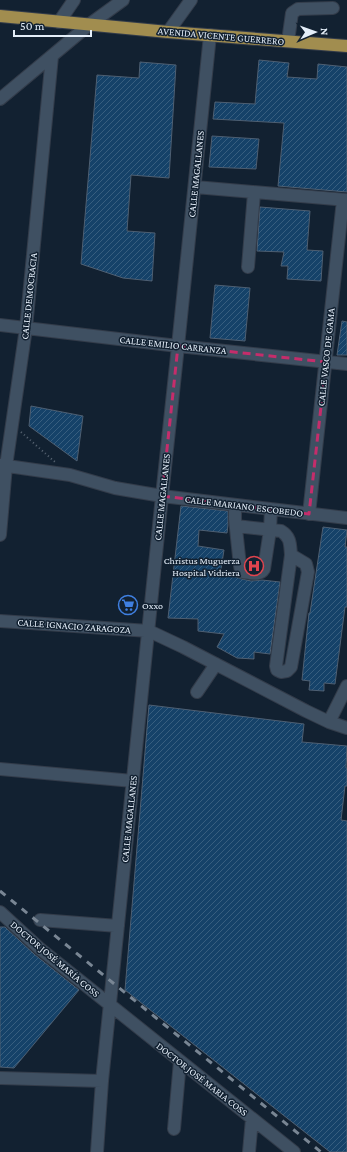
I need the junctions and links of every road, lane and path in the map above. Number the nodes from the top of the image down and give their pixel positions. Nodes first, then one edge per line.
1 (74, 0) edge
2 (191, 0) edge
3 (120, 1) edge
4 (333, 8) dead end
5 (0, 16) edge
6 (59, 22) junction
7 (90, 24) junction
8 (168, 32) junction
9 (210, 35) junction
10 (288, 41) junction
11 (347, 46) edge
12 (52, 56) junction
13 (0, 98) edge
14 (194, 187) junction
15 (254, 193) junction
16 (345, 200) edge
17 (248, 267) dead end
18 (0, 325) edge
19 (26, 328) junction
20 (178, 346) junction
21 (326, 362) junction
22 (347, 364) edge
23 (12, 424) junction
24 (3, 466) edge
25 (70, 474) junction
26 (162, 496) junction
27 (235, 505) junction
28 (271, 509) junction
29 (309, 514) junction
30 (347, 518) edge
31 (236, 526) junction
32 (270, 530) junction
33 (0, 534) edge
34 (291, 555) junction
35 (0, 621) edge
36 (149, 631) junction
37 (216, 664) junction
38 (347, 686) edge
39 (197, 692) dead end
40 (330, 722) junction
41 (347, 728) edge
42 (0, 769) edge
43 (133, 781) junction
44 (1, 915) edge
45 (40, 920) dead end
46 (118, 926) junction
47 (110, 1006) junction
48 (180, 1061) junction
49 (0, 1078) edge
50 (102, 1081) junction
51 (252, 1118) junction
52 (174, 1129) dead end
53 (97, 1152) edge
54 (249, 1152) edge
55 (294, 1152) edge

1 - 6 street
2 - 8 street
3 - 7 street
4 - 10 street
5 - 6 main road, AVENIDA VICENTE GUERRERO
6 - 7 main road, AVENIDA VICENTE GUERRERO
7 - 8 main road, AVENIDA VICENTE GUERRERO
7 - 12 street
8 - 9 main road, AVENIDA VICENTE GUERRERO
9 - 10 main road, AVENIDA VICENTE GUERRERO
9 - 14 street, CALLE MAGALLANES
10 - 11 main road, AVENIDA VICENTE GUERRERO
12 - 13 street
12 - 19 street, CALLE DEMOCRACIA
14 - 15 street
14 - 20 street, CALLE MAGALLANES
15 - 16 street
15 - 17 street
16 - 21 street, CALLE VASCO DE GAMA
18 - 19 street, CALLE EMILIO CARRANZA
19 - 20 street, CALLE EMILIO CARRANZA
19 - 23 street, CALLE DEMOCRACIA
20 - 21 street, CALLE EMILIO CARRANZA
20 - 26 street, CALLE MAGALLANES
21 - 22 street, CALLE EMILIO CARRANZA
21 - 29 street, CALLE VASCO DE GAMA
23 - 24 street, CALLE DEMOCRACIA
23 - 25 path
24 - 25 street, CALLE MARIANO ESCOBEDO
24 - 33 street, CALLE DEMOCRACIA
25 - 26 street, CALLE MARIANO ESCOBEDO
26 - 27 street, CALLE MARIANO ESCOBEDO
26 - 36 street, CALLE MAGALLANES
27 - 28 street, CALLE MARIANO ESCOBEDO
27 - 31 street
28 - 29 street, CALLE MARIANO ESCOBEDO
28 - 32 street
29 - 30 street, CALLE MARIANO ESCOBEDO
31 - 32 street
31 - 32 street
32 - 34 street
34 - 34 street
35 - 36 street, CALLE IGNACIO ZARAGOZA
36 - 37 street
36 - 43 street, CALLE MAGALLANES
37 - 39 street
37 - 40 street
38 - 40 street
40 - 41 street
42 - 43 street
43 - 46 street, CALLE MAGALLANES
44 - 47 street, DOCTOR JOSÉ MARÍA COSS
45 - 46 street
46 - 47 street, CALLE MAGALLANES
47 - 48 street, DOCTOR JOSÉ MARIA COSS
47 - 50 street, CALLE MAGALLANES
48 - 51 street, DOCTOR JOSÉ MARIA COSS
48 - 52 street
49 - 50 street
50 - 53 street, CALLE MAGALLANES
51 - 54 street
51 - 55 street, DOCTOR JOSÉ MARIA COSS

